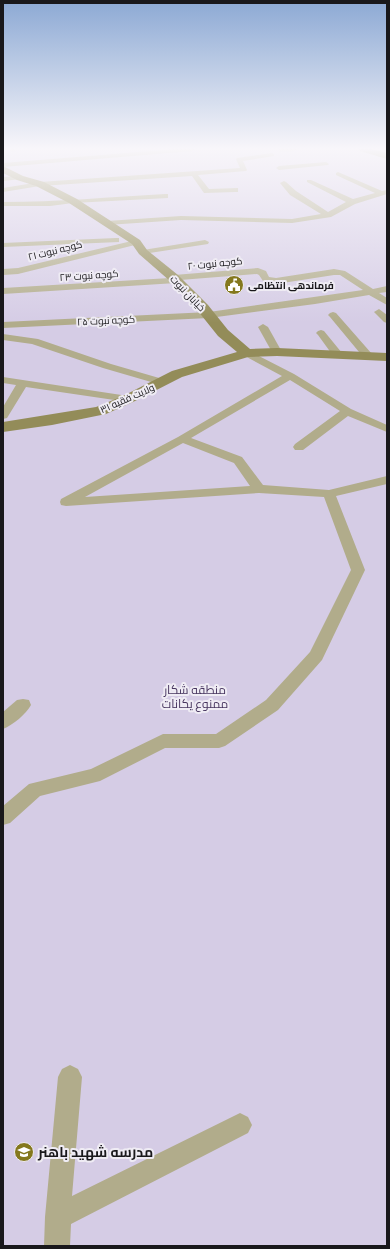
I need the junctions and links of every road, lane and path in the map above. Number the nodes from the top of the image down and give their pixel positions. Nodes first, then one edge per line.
1 (83, 207) edge
2 (137, 207) edge
3 (317, 207) edge
4 (341, 207) edge
5 (136, 214) junction
6 (328, 214) junction
7 (107, 223) junction
8 (133, 241) junction
9 (205, 242) dead end
10 (3, 245) edge
11 (143, 252) junction
12 (3, 272) edge
13 (175, 279) junction
14 (387, 289) edge
15 (3, 291) edge
16 (372, 292) junction
17 (387, 302) edge
18 (379, 312) dead end
19 (209, 315) junction
20 (333, 315) dead end
21 (387, 320) edge
22 (3, 325) edge
23 (263, 327) dead end
24 (321, 333) dead end
25 (3, 337) edge
26 (277, 352) junction
27 (247, 353) junction
28 (338, 355) junction
29 (368, 356) junction
30 (387, 357) edge
31 (290, 376) junction
32 (3, 380) edge
33 (162, 382) junction
34 (23, 383) junction
35 (128, 399) junction
36 (347, 411) junction
37 (3, 416) edge
38 (3, 428) edge
39 (387, 429) edge
40 (182, 439) junction
41 (299, 446) dead end
42 (387, 480) edge
43 (259, 489) junction
44 (329, 494) junction
45 (23, 705) dead end
46 (3, 722) edge
47 (3, 817) edge
48 (70, 1078) dead end
49 (240, 1125) dead end
50 (58, 1217) junction
51 (57, 1246) edge

1 - 7 street, خیابان نبوت
2 - 5 street
3 - 6 street
4 - 6 street
5 - 6 street
5 - 7 street
7 - 8 street, خیابان نبوت
8 - 10 street
8 - 11 street, خیابان نبوت
8 - 12 street, کوچه نبوت ۲۱
9 - 11 street
11 - 13 street, خیابان نبوت
13 - 15 street, کوچه نبوت ۲۳
13 - 16 street, کوچه نبوت ۲۰
13 - 19 street, خیابان نبوت
14 - 16 street, کوچه نبوت ۲۵
16 - 17 street
16 - 19 street, کوچه نبوت ۲۵
18 - 21 street
19 - 22 street, کوچه نبوت ۲۵
19 - 27 street, خیابان نبوت
20 - 29 street
23 - 26 street
24 - 28 street
25 - 33 street
26 - 27 street
26 - 28 street
27 - 31 street
27 - 33 street, ولایت فقیه ۳۱
28 - 29 street
29 - 30 street
31 - 36 street
31 - 40 street
32 - 34 street
33 - 35 street, ولایت فقیه ۳۱
34 - 35 street
34 - 37 street
35 - 38 street, ولایت فقیه ۳۱
36 - 39 street
36 - 41 street
40 - 43 street
40 - 43 street
42 - 44 street
43 - 44 street
44 - 47 street
45 - 46 street
48 - 50 street
49 - 50 street
50 - 51 street

